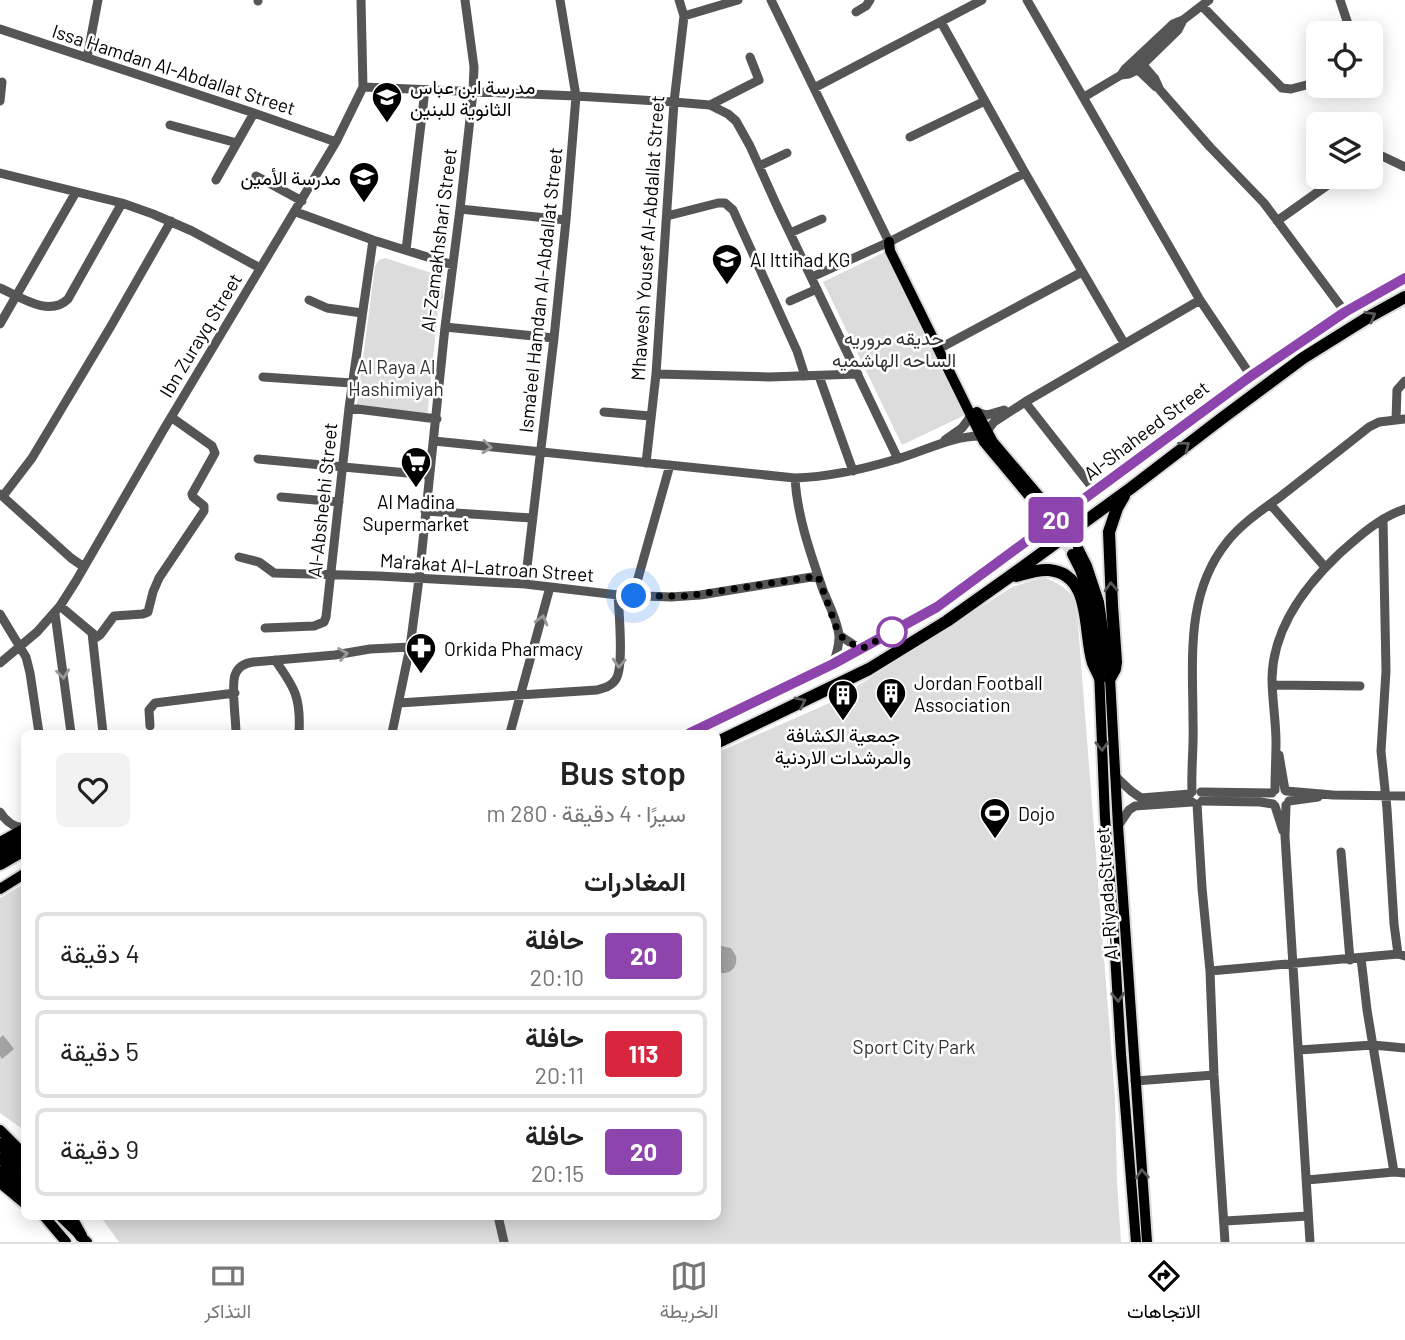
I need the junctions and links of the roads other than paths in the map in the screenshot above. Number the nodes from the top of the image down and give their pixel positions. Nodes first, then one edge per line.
1 (98, 0) edge
2 (361, 0) edge
3 (465, 0) edge
4 (560, 0) edge
5 (679, 0) edge
6 (738, 0) edge
7 (771, 0) edge
8 (870, 0) edge
9 (982, 0) edge
10 (1027, 0) edge
11 (1340, 0) edge
12 (1205, 3) edge
13 (856, 12) dead end
14 (684, 16) junction
15 (1347, 21) edge
16 (941, 22) junction
17 (0, 29) edge
18 (750, 57) dead end
19 (87, 58) junction
20 (1137, 64) junction
21 (2, 82) dead end
22 (1306, 85) edge
23 (363, 87) junction
24 (814, 89) junction
25 (425, 90) junction
26 (473, 92) junction
27 (576, 96) junction
28 (1084, 97) junction
29 (0, 101) edge
30 (985, 101) junction
31 (674, 102) junction
32 (710, 105) junction
33 (254, 113) junction
34 (170, 125) dead end
35 (910, 137) dead end
36 (336, 142) junction
37 (237, 143) junction
38 (787, 153) dead end
39 (1383, 156) edge
40 (759, 166) junction
41 (1405, 167) edge
42 (0, 173) edge
43 (1025, 173) junction
44 (256, 176) dead end
45 (216, 180) dead end
46 (1322, 189) edge
47 (76, 192) junction
48 (302, 201) junction
49 (122, 203) junction
50 (460, 209) junction
51 (296, 212) junction
52 (667, 216) junction
53 (822, 219) dead end
54 (566, 220) junction
55 (171, 221) junction
56 (1277, 221) junction
57 (790, 233) junction
58 (373, 240) junction
59 (889, 242) junction
60 (406, 250) junction
61 (453, 265) junction
62 (260, 268) junction
63 (1082, 272) junction
64 (812, 277) junction
65 (1405, 278) edge
66 (0, 288) edge
67 (817, 289) junction
68 (16, 295) junction
69 (1405, 297) edge
70 (309, 300) dead end
71 (1200, 300) junction
72 (790, 301) dead end
73 (1345, 312) junction
74 (362, 313) junction
75 (0, 324) edge
76 (445, 327) junction
77 (554, 338) junction
78 (1124, 343) junction
79 (944, 346) junction
80 (656, 374) junction
81 (858, 374) junction
82 (805, 376) junction
83 (819, 376) junction
84 (1251, 376) junction
85 (263, 377) dead end
86 (1405, 381) edge
87 (352, 383) junction
88 (1025, 402) junction
89 (349, 408) junction
90 (604, 412) dead end
91 (974, 414) junction
92 (650, 415) junction
93 (172, 417) junction
94 (437, 419) junction
95 (1401, 420) edge
96 (984, 434) junction
97 (434, 441) junction
98 (937, 445) junction
99 (541, 452) junction
100 (258, 459) dead end
101 (898, 459) junction
102 (646, 463) junction
103 (670, 465) junction
104 (343, 466) junction
105 (853, 471) junction
106 (429, 475) junction
107 (795, 478) junction
108 (1131, 488) junction
109 (1096, 491) junction
110 (1, 495) edge
111 (281, 497) dead end
112 (339, 502) junction
113 (1270, 504) junction
114 (1405, 509) edge
115 (425, 511) junction
116 (1047, 511) tunnel mouth
117 (532, 518) junction
118 (1383, 519) junction
119 (1075, 551) tunnel mouth
120 (239, 557) dead end
121 (1325, 567) junction
122 (84, 568) junction
123 (331, 574) junction
124 (818, 576) junction
125 (1009, 577) junction
126 (419, 579) junction
127 (525, 584) junction
128 (550, 587) junction
129 (618, 595) junction
130 (634, 596) junction
131 (58, 610) junction
132 (0, 614) edge
133 (265, 628) dead end
134 (92, 633) junction
135 (839, 635) junction
136 (21, 646) junction
137 (410, 648) junction
138 (863, 648) junction
139 (275, 660) junction
140 (1, 661) edge
141 (833, 664) junction
142 (1105, 678) junction
143 (1272, 685) junction
144 (1360, 686) dead end
145 (235, 693) junction
146 (520, 696) junction
147 (399, 703) junction
148 (150, 726) dead end
149 (39, 730) edge
150 (71, 730) edge
151 (103, 730) edge
152 (236, 730) edge
153 (299, 730) edge
154 (393, 730) edge
155 (511, 730) edge
156 (696, 730) edge
157 (721, 741) edge
158 (1276, 743) junction
159 (1115, 776) junction
160 (1286, 791) junction
161 (1273, 792) junction
162 (1333, 795) junction
163 (1385, 796) junction
164 (1405, 796) edge
165 (1196, 797) junction
166 (1288, 803) junction
167 (1274, 805) junction
168 (0, 812) edge
169 (1118, 826) junction
170 (21, 828) edge
171 (21, 831) edge
172 (1285, 836) junction
173 (0, 842) edge
174 (21, 842) edge
175 (21, 852) edge
176 (1341, 852) dead end
177 (0, 854) edge
178 (21, 861) edge
179 (0, 864) edge
180 (0, 872) edge
181 (21, 876) edge
182 (0, 889) edge
183 (1117, 898) junction
184 (1402, 955) edge
185 (1361, 958) junction
186 (1350, 960) junction
187 (1293, 964) junction
188 (1210, 971) junction
189 (1373, 1045) junction
190 (1405, 1048) edge
191 (1299, 1050) junction
192 (1214, 1075) junction
193 (1135, 1081) junction
194 (0, 1130) edge
195 (0, 1144) edge
196 (21, 1151) edge
197 (0, 1158) edge
198 (21, 1165) edge
199 (0, 1171) edge
200 (1394, 1172) junction
201 (1405, 1173) edge
202 (21, 1180) edge
203 (1307, 1180) junction
204 (0, 1183) edge
205 (21, 1193) edge
206 (21, 1200) edge
207 (1308, 1216) junction
208 (47, 1220) edge
209 (64, 1220) edge
210 (72, 1220) edge
211 (77, 1220) edge
212 (499, 1220) edge
213 (1224, 1221) junction
214 (84, 1239) edge
215 (66, 1242) edge
216 (504, 1242) edge
217 (1136, 1242) edge
218 (1147, 1242) edge
219 (1225, 1242) edge
220 (1310, 1242) edge

1 - 19 street
2 - 23 street, Ibn Zurayq Street
3 - 26 street, Al-Zamakhshari Street
4 - 27 street, Isma'eel Hamdan Al-Abdallat Street
5 - 14 street
6 - 14 street
7 - 24 street
8 - 13 street
9 - 16 street
10 - 28 street
11 - 15 street
12 - 20 street
12 - 22 street
14 - 31 street, Mhawesh Yousef Al-Abdallat Street
16 - 24 street
16 - 30 street
17 - 19 street, Issa Hamdan Al-Abdallat Street
18 - 32 street
19 - 33 street, Issa Hamdan Al-Abdallat Street
20 - 28 street
20 - 56 street
21 - 29 street
23 - 25 street
23 - 36 street, Ibn Zurayq Street
24 - 59 street
25 - 26 street
25 - 60 street
26 - 27 street
26 - 50 street, Al-Zamakhshari Street
27 - 31 street
27 - 54 street, Isma'eel Hamdan Al-Abdallat Street
28 - 71 street
30 - 35 street
30 - 43 street
31 - 32 street
31 - 52 street, Mhawesh Yousef Al-Abdallat Street
32 - 40 street
33 - 36 street, Issa Hamdan Al-Abdallat Street
33 - 37 street
34 - 37 street
36 - 48 street, Ibn Zurayq Street
37 - 45 street
38 - 40 street
39 - 41 street
40 - 57 street
42 - 47 street
43 - 59 street
43 - 63 street
44 - 48 street
46 - 56 street
47 - 49 street
47 - 68 street
48 - 51 street, Ibn Zurayq Street
49 - 55 street
49 - 68 street
50 - 54 street
50 - 61 street, Al-Zamakhshari Street
51 - 58 street
51 - 62 street, Ibn Zurayq Street
52 - 80 street, Mhawesh Yousef Al-Abdallat Street
52 - 82 street
53 - 57 street
54 - 77 street, Isma'eel Hamdan Al-Abdallat Street
55 - 62 street
55 - 110 street
56 - 73 street
57 - 64 street
58 - 60 street
58 - 74 street, Al-Absheehi Street
59 - 64 street
59 - 79 main road
59 - 91 main road
60 - 61 street
61 - 76 street, Al-Zamakhshari Street
62 - 93 street, Ibn Zurayq Street
63 - 78 street
63 - 79 street
64 - 67 street
65 - 73 highway, Al-Shaheed Street
66 - 68 street
67 - 72 street
67 - 81 street
68 - 75 street
108 -> 69 highway, Al-Shaheed Street
70 - 74 street
71 - 78 street
71 - 84 street
73 - 84 highway, Al-Shaheed Street
74 - 87 street, Al-Absheehi Street
76 - 77 street
76 - 94 street, Al-Zamakhshari Street
77 - 99 street, Isma'eel Hamdan Al-Abdallat Street
78 - 88 street
79 - 91 main road
80 - 82 street
80 - 92 street, Mhawesh Yousef Al-Abdallat Street
81 - 83 street
81 - 101 street
82 - 83 street
83 - 105 street
84 - 109 highway, Al-Shaheed Street
85 - 87 street
86 - 95 street
87 - 89 street, Al-Absheehi Street
88 - 91 street
88 - 96 street
88 - 109 street
89 - 94 street
89 - 104 street, Al-Absheehi Street
90 - 92 street
91 - 96 main road
91 - 98 street
92 - 102 street, Mhawesh Yousef Al-Abdallat Street
93 - 122 street, Ibn Zurayq Street
93 - 134 street
94 - 97 street, Al-Zamakhshari Street
95 - 113 street
96 - 98 street
96 - 116 main road
97 -> 99 street
97 - 106 street, Al-Zamakhshari Street
98 - 101 street
99 - 102 street
99 - 117 street, Isma'eel Hamdan Al-Abdallat Street
100 - 104 street
101 - 105 street
102 - 103 street
103 - 107 street
103 - 130 street
104 - 106 street
104 - 112 street, Al-Absheehi Street
105 - 107 street
106 - 115 street, Al-Zamakhshari Street
107 - 124 street
108 - 125 highway, Al-Shaheed Street
142 -> 108 highway
109 - 138 highway, Al-Shaheed Street
110 - 122 street
111 - 112 street
112 - 123 street, Al-Absheehi Street
113 - 121 street
113 - 165 street
114 - 118 street
115 - 117 street
115 - 126 street, Al-Zamakhshari Street
117 - 127 street, Isma'eel Hamdan Al-Abdallat Street
118 - 121 street
118 - 163 street
119 - 142 main road, Al-Riyada Street
120 - 123 street, Ma'rakat Al-Latroan Street
121 - 143 street
122 - 131 street, Ibn Zurayq Street
123 - 126 street, Ma'rakat Al-Latroan Street
123 - 133 street, Al-Absheehi Street
124 - 130 street, Ma'rakat Al-Latroan Street
124 - 135 street
125 - 142 highway
157 -> 125 highway, Al-Shaheed Street
126 - 127 street, Ma'rakat Al-Latroan Street
126 - 137 street, Al-Zamakhshari Street
127 - 128 street, Ma'rakat Al-Latroan Street
128 - 129 street, Ma'rakat Al-Latroan Street
146 -> 128 street
129 - 130 street, Ma'rakat Al-Latroan Street
129 -> 146 street
131 - 134 street
131 - 136 street, Ibn Zurayq Street
131 -> 150 street
132 - 136 street
134 - 151 street
135 - 138 street
135 - 141 street
136 - 140 street, Ibn Zurayq Street
136 - 149 street
139 -> 137 street
137 - 147 street, Al-Zamakhshari Street
138 - 141 highway, Al-Shaheed Street
139 - 145 street
139 - 153 street
141 - 156 highway, Al-Shaheed Street
142 - 159 main road, Al-Riyada Street
142 -> 183 main road, Al-Riyada Street
143 - 144 street
143 - 158 street
145 - 148 street
145 - 152 street
146 - 147 street
146 - 155 street
147 - 154 street, Al-Zamakhshari Street
158 - 160 street
158 - 161 street
159 - 165 street
159 - 169 main road, Al-Riyada Street
160 - 161 street
160 - 162 street
160 - 166 street
161 - 165 street
161 - 167 street
162 - 163 street
162 - 166 street
163 - 164 street
163 - 184 street
165 - 167 street
165 - 169 street
165 - 188 street
166 - 167 street
166 - 172 street
167 - 172 street
168 - 170 street
169 - 183 main road, Al-Riyada Street
171 - 173 main road
172 - 187 street
174 - 177 highway
175 - 179 highway
176 - 186 street
178 - 180 highway
181 - 182 main road
183 - 193 main road, Al-Riyada Street
183 -> 217 main road, Al-Riyada Street
184 - 185 street
185 - 186 street
185 - 189 street
186 - 187 street
187 - 188 street
187 - 191 street
188 - 192 street
189 - 190 street
189 - 191 street
189 - 200 street
191 - 203 street
192 - 193 street
192 - 213 street
218 -> 193 main road, Al-Riyada Street
194 - 196 main road
195 - 198 highway
197 - 202 main road
199 - 205 main road
200 - 201 street
200 - 203 street
203 - 207 street
204 - 206 main road
207 - 213 street
207 - 220 street
208 - 215 main road
209 - 214 main road
210 - 214 highway
211 - 214 main road
212 - 216 street
213 - 219 street

